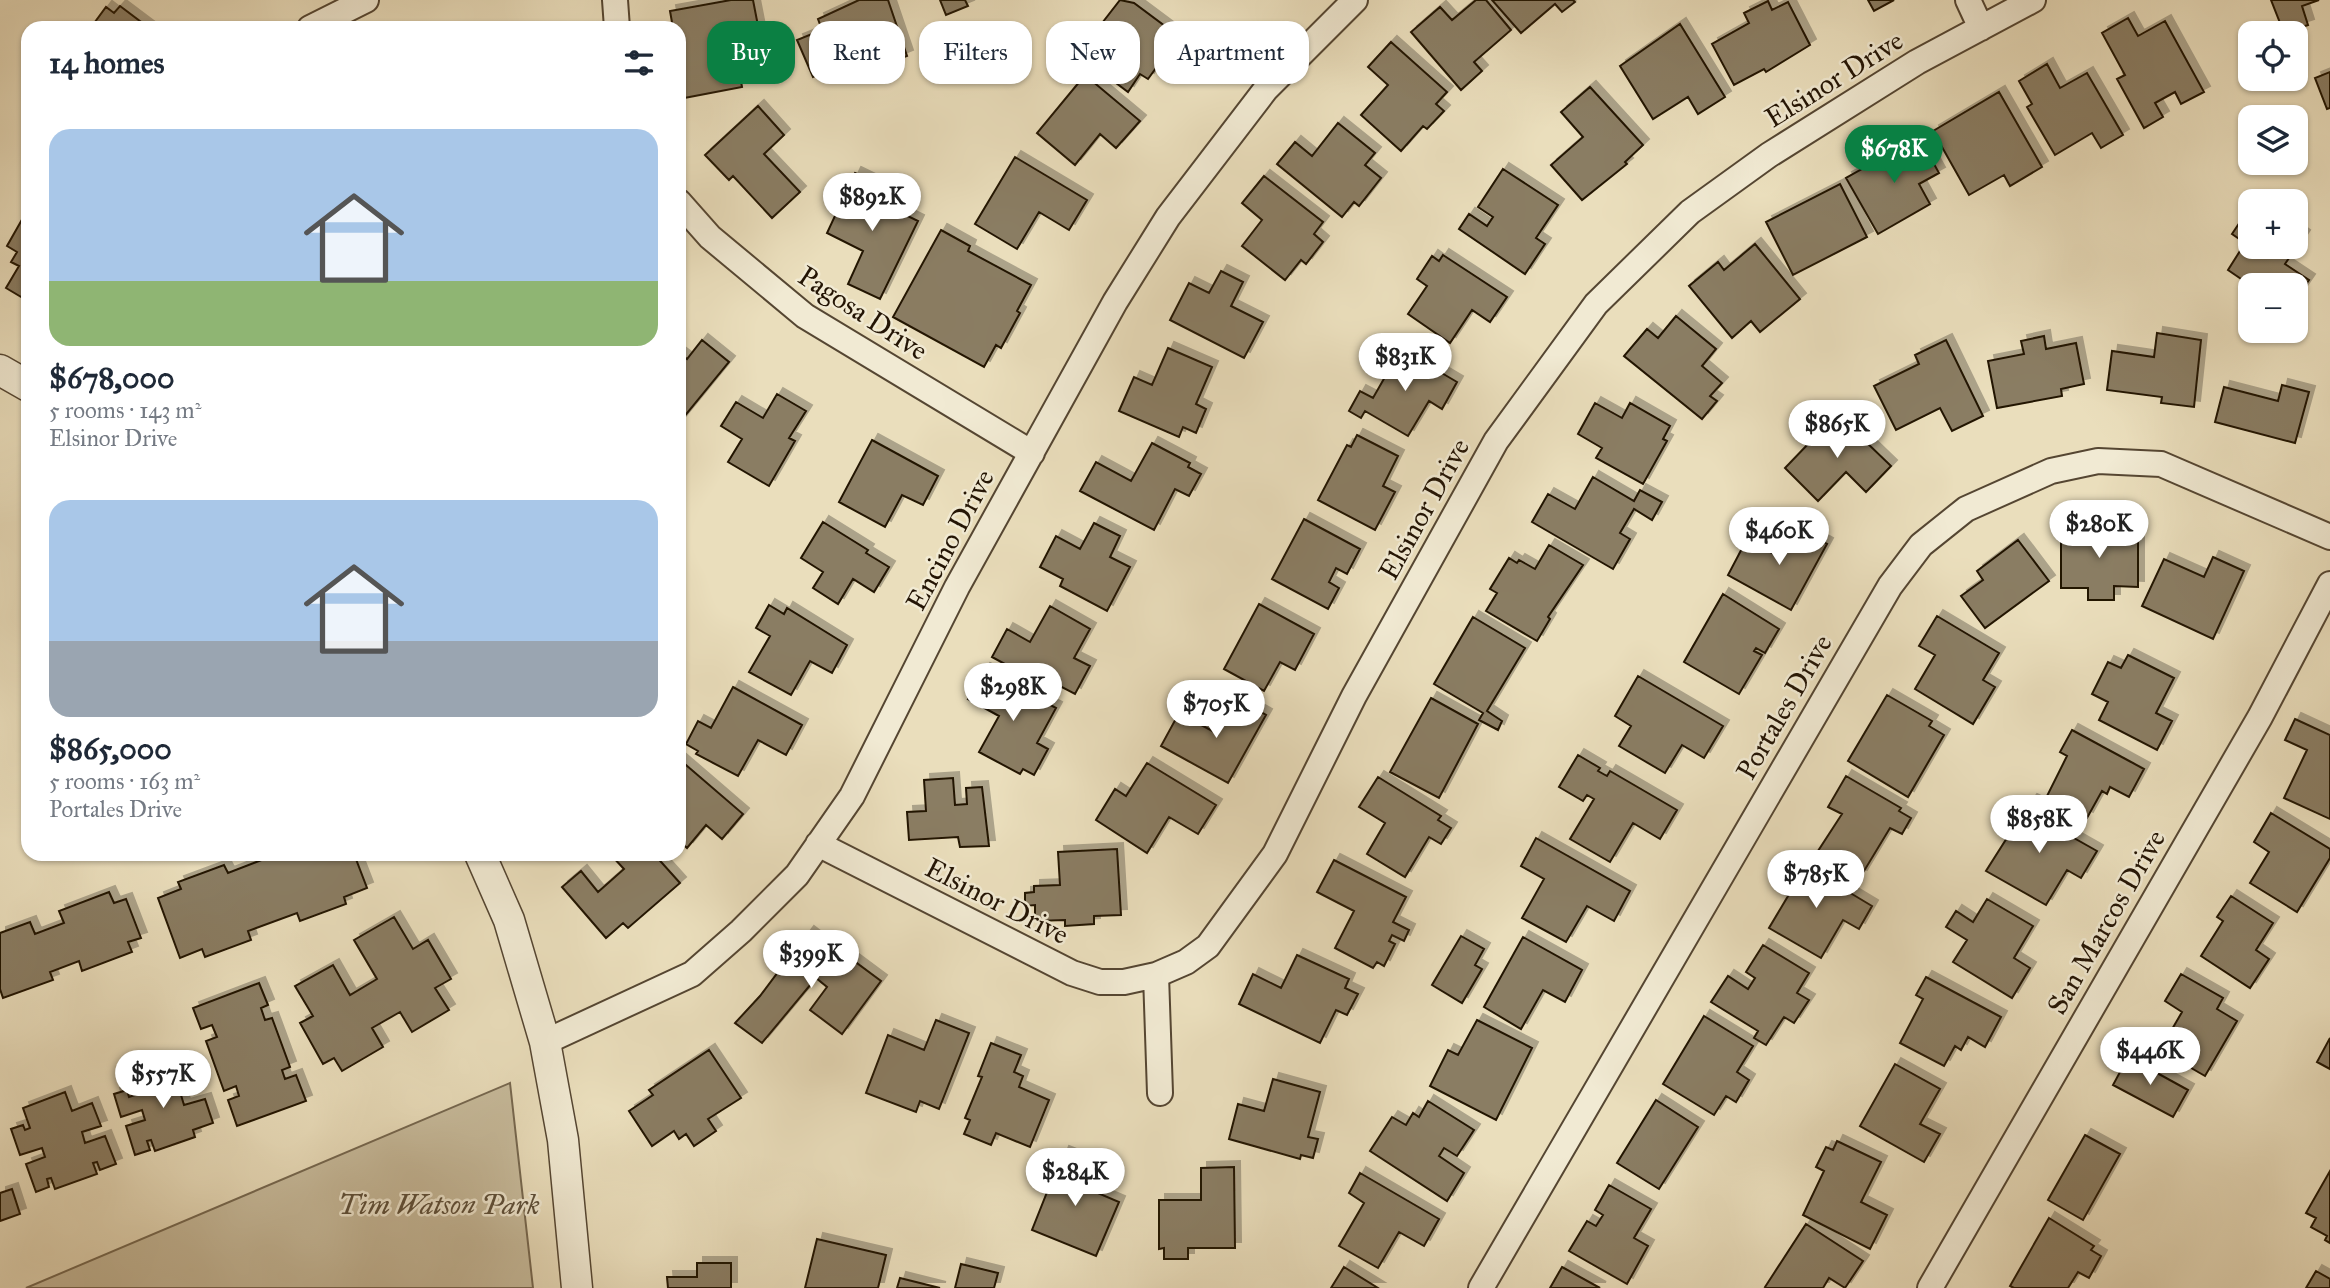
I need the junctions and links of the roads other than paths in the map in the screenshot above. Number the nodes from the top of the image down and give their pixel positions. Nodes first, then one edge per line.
1 (366, 0) edge
2 (615, 0) edge
3 (1355, 0) edge
4 (1968, 0) edge
5 (2033, 0) edge
6 (324, 21) edge
7 (616, 21) edge
8 (1981, 28) junction
9 (686, 210) edge
10 (0, 370) edge
11 (21, 382) edge
12 (1032, 453) junction
13 (2330, 537) edge
14 (2330, 584) edge
15 (818, 844) junction
16 (483, 861) edge
17 (1156, 975) junction
18 (545, 1042) junction
19 (1160, 1093) dead end
20 (577, 1288) edge
21 (1481, 1288) edge
22 (1930, 1288) edge

1 - 6 street
2 - 7 street
3 - 12 street, Encino Drive
4 - 8 street
5 - 8 street, Elsinor Drive
8 - 17 street, Elsinor Drive
9 - 12 street, Pagosa Drive
10 - 11 street
12 - 15 street, Encino Drive
13 - 21 street, Portales Drive
14 - 22 street, San Marcos Drive
15 - 17 street, Elsinor Drive
15 - 18 street, Encino Drive
16 - 18 street
17 - 19 street
18 - 20 street

